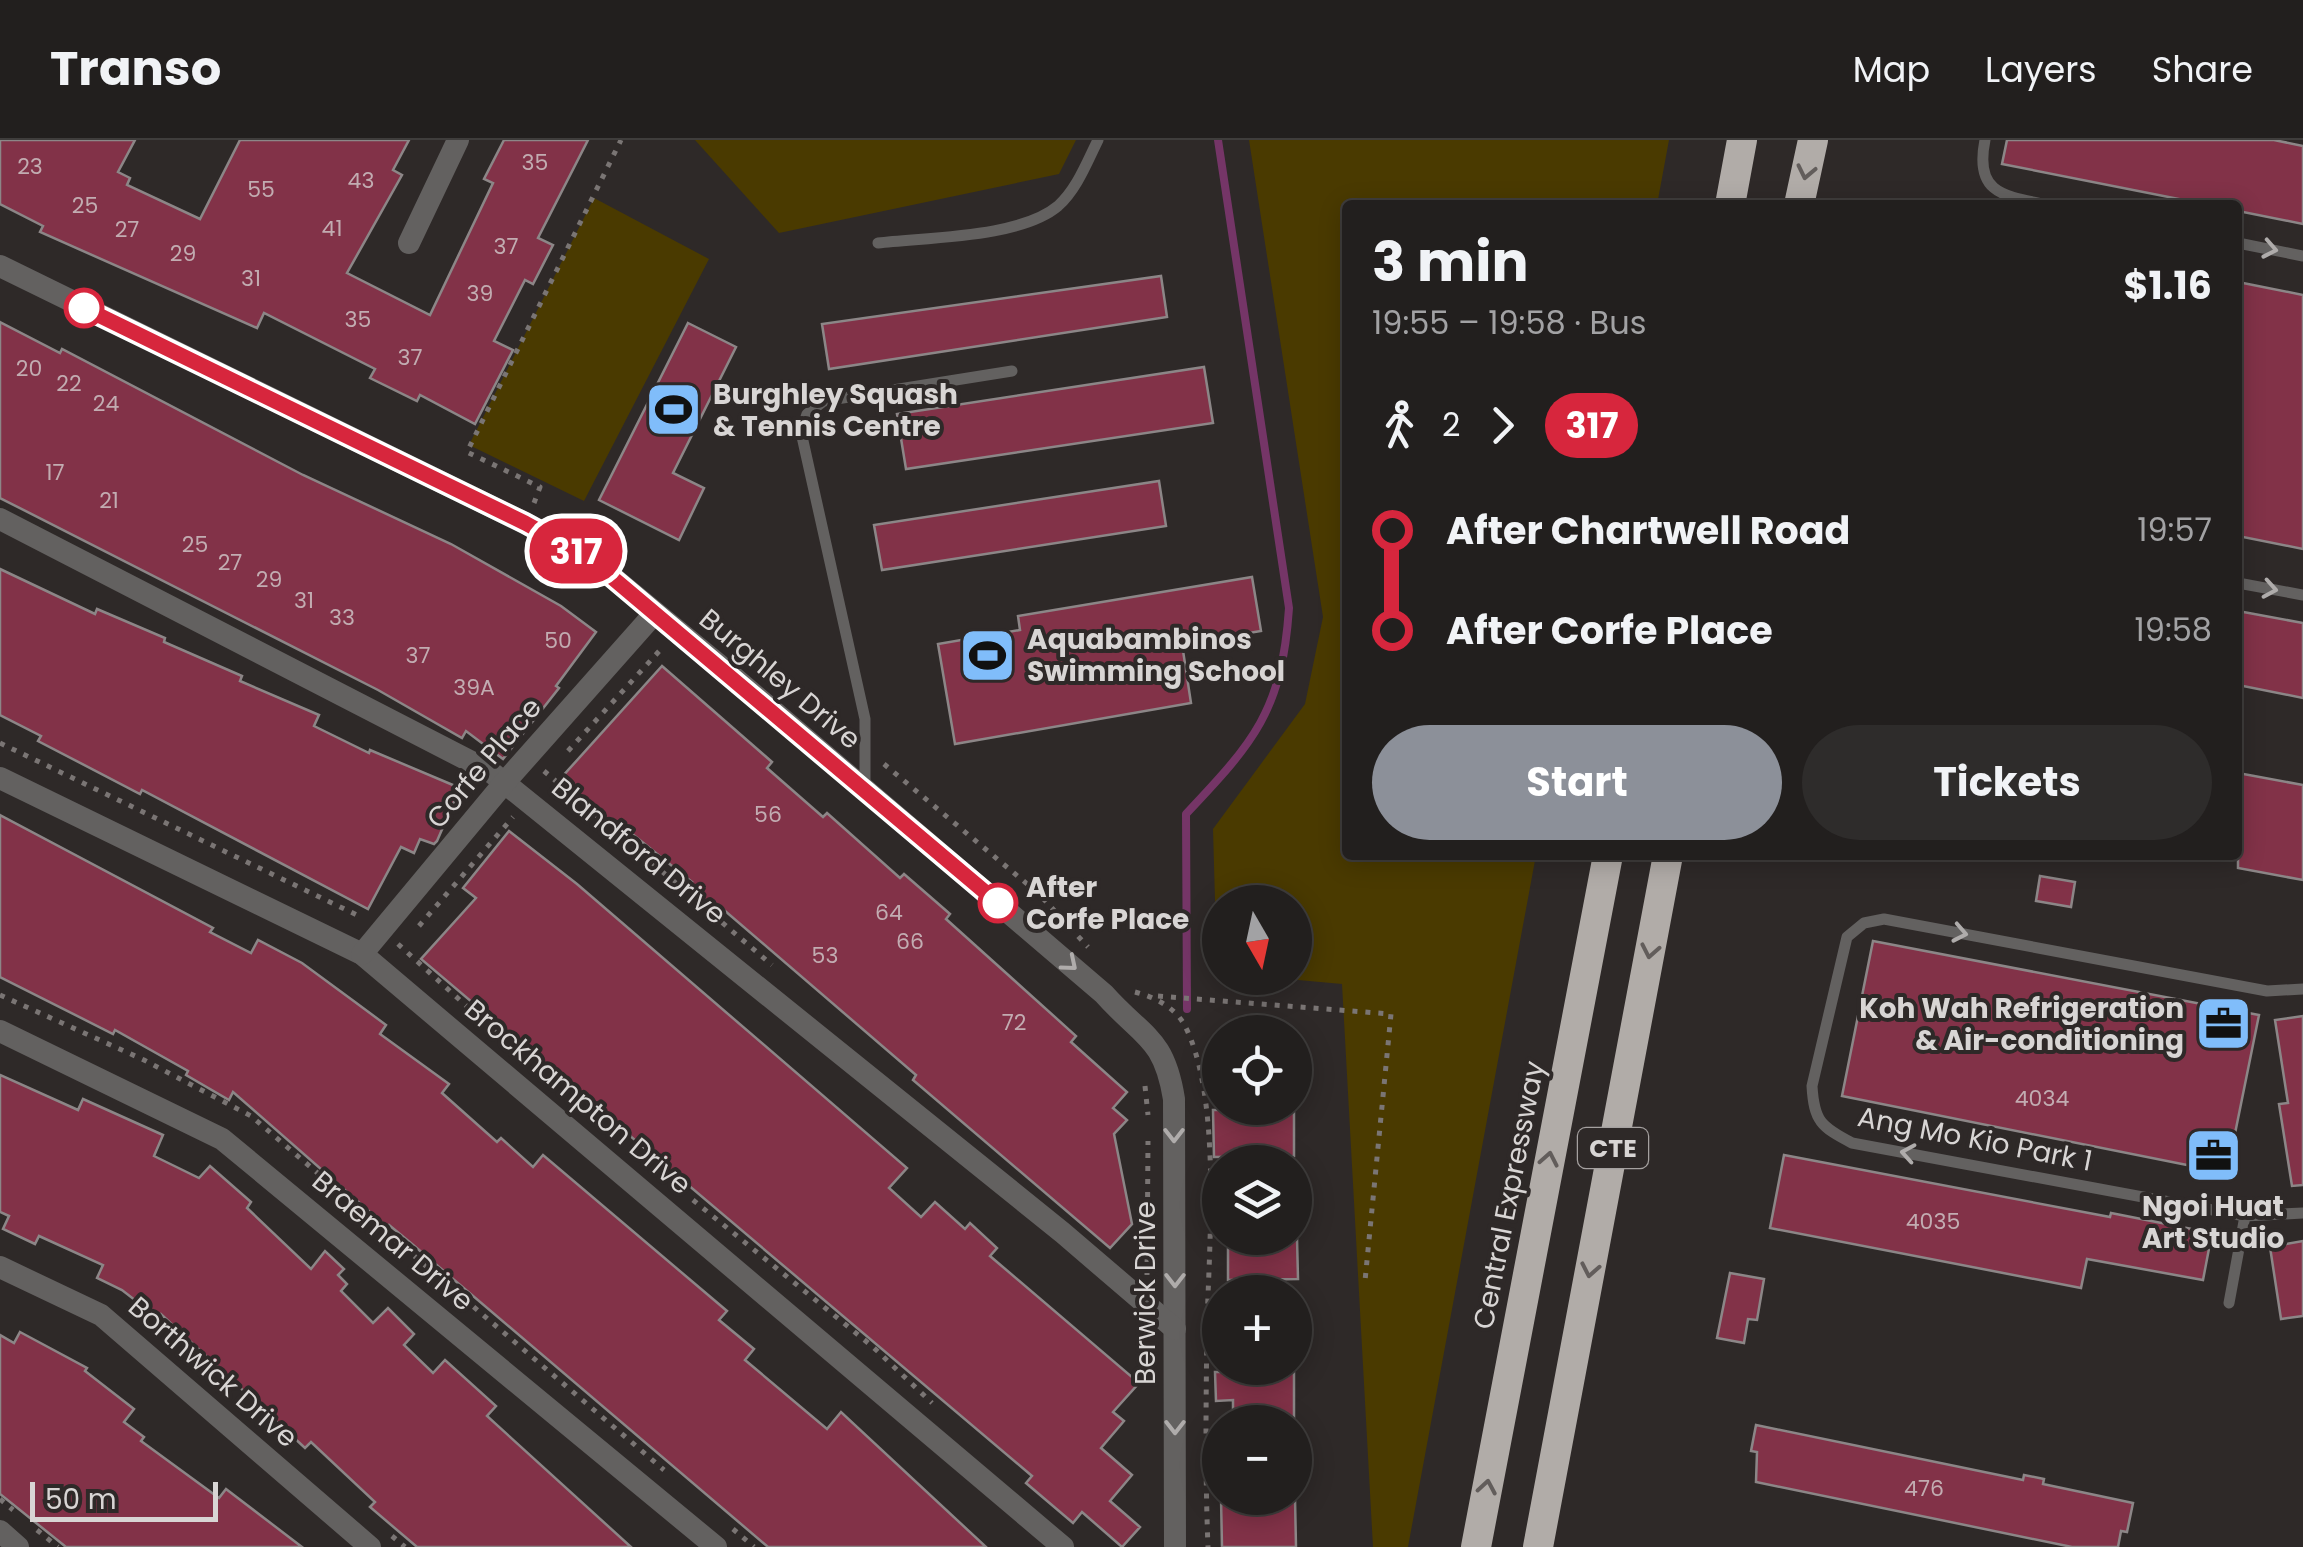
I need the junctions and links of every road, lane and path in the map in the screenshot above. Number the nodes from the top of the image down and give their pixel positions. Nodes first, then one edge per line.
1 (458, 140) edge
2 (621, 140) edge
3 (1098, 140) edge
4 (1742, 140) edge
5 (1812, 140) edge
6 (1985, 140) edge
7 (1731, 200) edge
8 (1800, 200) edge
9 (2021, 200) edge
10 (409, 243) dead end
11 (878, 243) dead end
12 (2242, 244) edge
13 (2303, 256) edge
14 (0, 266) edge
15 (1012, 371) dead end
16 (520, 495) dead end
17 (551, 510) dead end
18 (530, 512) junction
19 (0, 518) edge
20 (2242, 585) edge
21 (2303, 595) edge
22 (647, 621) junction
23 (664, 646) dead end
24 (808, 707) dead end
25 (867, 752) junction
26 (0, 778) edge
27 (502, 787) junction
28 (865, 789) junction
29 (516, 813) dead end
30 (1607, 860) edge
31 (1667, 860) edge
32 (1090, 949) dead end
33 (362, 954) junction
34 (2303, 988) edge
35 (1129, 990) dead end
36 (1175, 1000) dead end
37 (0, 1030) edge
38 (1157, 1043) joint
39 (1144, 1079) dead end
40 (2303, 1214) edge
41 (2244, 1216) junction
42 (0, 1267) edge
43 (1365, 1280) dead end
44 (2229, 1303) dead end
45 (1150, 1307) junction
46 (1175, 1329) junction
47 (0, 1531) edge
48 (18, 1547) edge
49 (370, 1547) edge
50 (716, 1547) edge
51 (1063, 1547) edge
52 (1175, 1547) edge
53 (1208, 1547) edge
54 (1476, 1547) edge
55 (1538, 1547) edge

1 - 10 street
2 - 18 path
3 - 11 lane
4 - 7 highway
5 -> 8 highway
6 - 9 lane
12 -> 13 lane
14 - 18 street, Burghley Drive
15 - 25 lane
16 - 18 path
17 - 18 path
18 - 22 street, Burghley Drive
19 - 27 street, Blandford Drive
20 -> 21 lane
22 - 23 path
22 - 27 street, Corfe Place
22 - 28 street, Burghley Drive
24 - 25 path
25 - 28 lane
25 - 32 path
26 - 33 street, Brockhampton Drive
27 - 29 path
27 - 33 street, Corfe Place
27 - 45 street, Blandford Drive
28 -> 38 street, Burghley Drive
54 -> 30 highway, Central Expressway / CTE
31 -> 55 highway, CTE
33 - 51 street, Brockhampton Drive
41 -> 34 lane, Ang Mo Kio Park 1
35 - 53 path
36 - 43 path
37 - 50 street, Braemar Drive
38 -> 46 street, Berwick Drive
39 - 45 path
40 - 41 lane, Ang Mo Kio Park 1
41 - 44 lane
42 - 49 street, Borthwick Drive
45 - 46 street, Blandford Drive
46 -> 52 street, Berwick Drive
47 - 48 street

